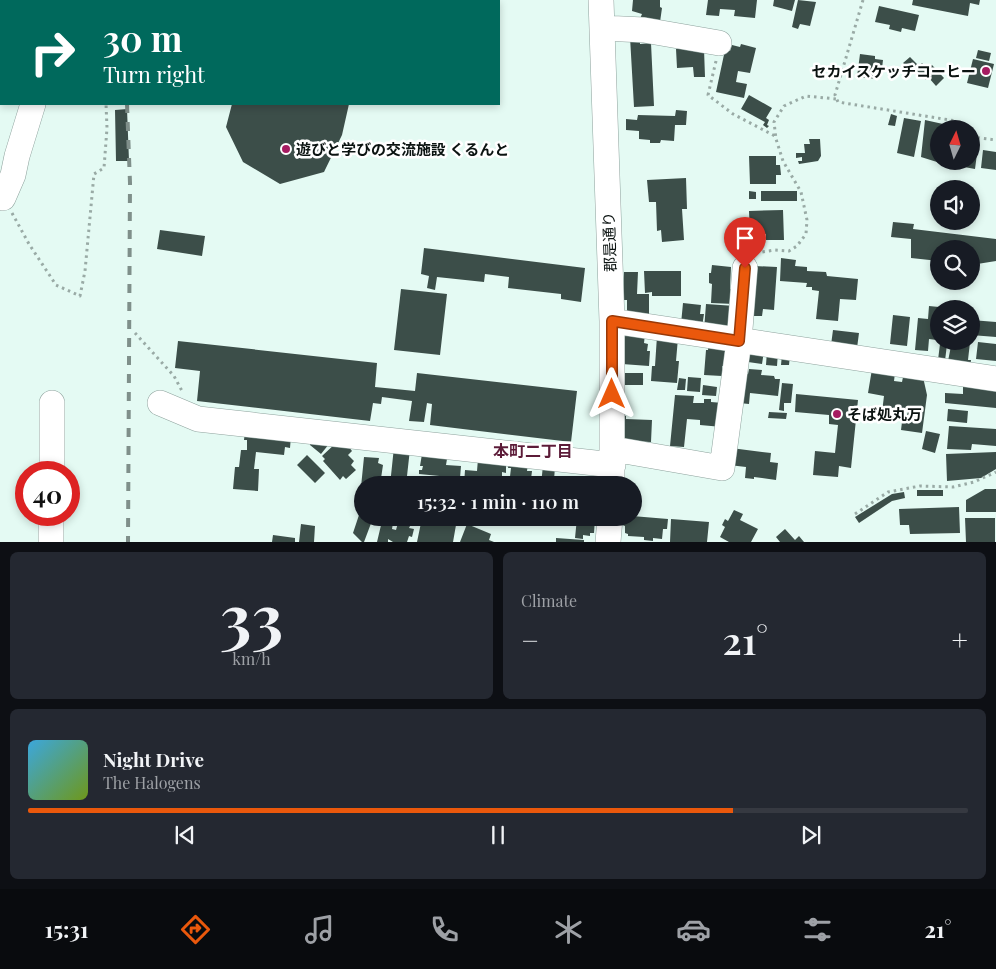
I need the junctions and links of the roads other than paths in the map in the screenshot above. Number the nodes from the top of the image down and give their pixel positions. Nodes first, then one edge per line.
1 (601, 0) edge
2 (602, 28) junction
3 (719, 43) road end
4 (33, 105) edge
5 (2, 198) edge
6 (747, 261) road end
7 (612, 321) junction
8 (739, 341) junction
9 (996, 379) edge
10 (52, 403) dead end
11 (160, 403) dead end
12 (52, 461) edge
13 (612, 467) edge
14 (51, 526) edge
15 (609, 526) edge
16 (51, 542) edge
17 (608, 542) edge

1 - 2 street, 郡是通り
2 - 3 street
2 - 7 street, 郡是通り
4 - 5 street
6 - 8 street
7 - 8 street
7 - 13 street, 郡是通り
8 - 9 street
8 - 13 street
10 - 12 street
11 - 13 street
14 - 16 street
15 - 17 street

